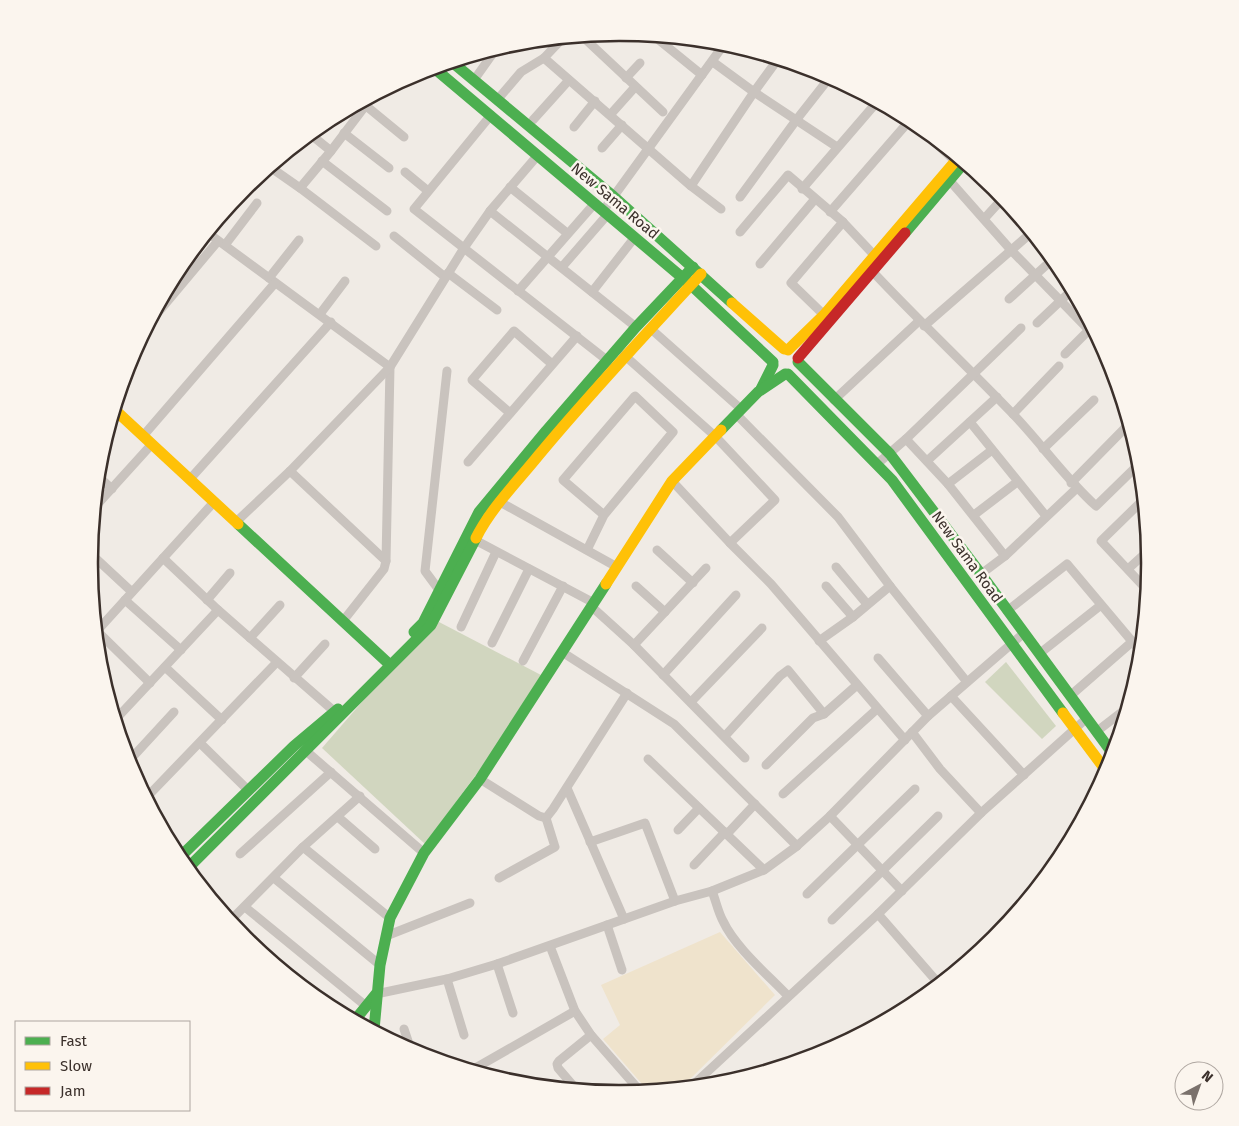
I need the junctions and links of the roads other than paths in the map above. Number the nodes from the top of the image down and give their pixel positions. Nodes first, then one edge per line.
1 (588, 42) edge
2 (663, 43) edge
3 (556, 45) edge
4 (720, 51) edge
5 (490, 58) edge
6 (544, 58) junction
7 (713, 62) junction
8 (640, 63) dead end
9 (774, 65) edge
10 (458, 67) edge
11 (440, 73) edge
12 (702, 75) junction
13 (626, 78) junction
14 (474, 80) junction
15 (569, 80) junction
16 (825, 84) edge
17 (635, 87) junction
18 (754, 92) junction
19 (498, 100) junction
20 (594, 101) junction
21 (367, 107) edge
22 (873, 107) edge
23 (361, 110) edge
24 (663, 112) dead end
25 (491, 115) junction
26 (610, 115) junction
27 (356, 116) joint
28 (797, 119) junction
29 (533, 120) dead end
30 (622, 125) junction
31 (574, 127) dead end
32 (905, 127) edge
33 (344, 133) junction
34 (404, 137) dead end
35 (316, 139) edge
36 (838, 147) junction
37 (602, 148) dead end
38 (649, 148) junction
39 (330, 151) junction
40 (538, 155) junction
41 (322, 161) junction
42 (956, 164) edge
43 (957, 165) edge
44 (389, 168) dead end
45 (275, 171) edge
46 (405, 172) dead end
47 (950, 180) junction
48 (691, 186) junction
49 (510, 187) junction
50 (300, 188) junction
51 (802, 188) junction
52 (428, 191) junction
53 (613, 196) junction
54 (740, 197) dead end
55 (815, 199) junction
56 (256, 203) dead end
57 (998, 204) edge
58 (602, 209) junction
59 (721, 209) dead end
60 (387, 211) dead end
61 (490, 211) junction
62 (830, 212) junction
63 (984, 219) junction
64 (843, 222) junction
65 (740, 232) dead end
66 (567, 233) junction
67 (213, 236) edge
68 (394, 236) dead end
69 (1026, 236) edge
70 (635, 237) junction
71 (299, 240) dead end
72 (222, 243) junction
73 (376, 246) dead end
74 (464, 248) junction
75 (1010, 249) junction
76 (875, 256) junction
77 (548, 257) junction
78 (760, 264) dead end
79 (1047, 265) edge
80 (562, 268) junction
81 (697, 270) junction
82 (873, 272) junction
83 (447, 275) junction
84 (1036, 275) junction
85 (272, 280) junction
86 (346, 281) dead end
87 (687, 282) junction
88 (177, 287) edge
89 (518, 291) junction
90 (592, 292) junction
91 (1067, 295) edge
92 (1009, 299) dead end
93 (1061, 301) junction
94 (497, 310) dead end
95 (320, 314) junction
96 (824, 315) junction
97 (1079, 317) edge
98 (331, 322) junction
99 (921, 323) junction
100 (1037, 323) dead end
101 (636, 327) junction
102 (1021, 328) dead end
103 (651, 329) junction
104 (1087, 332) edge
105 (577, 336) junction
106 (786, 349) junction
107 (1065, 354) dead end
108 (624, 355) junction
109 (798, 360) junction
110 (608, 361) junction
111 (552, 364) junction
112 (773, 364) junction
113 (1059, 366) dead end
114 (390, 367) junction
115 (447, 371) dead end
116 (786, 374) junction
117 (974, 374) junction
118 (758, 392) junction
119 (996, 398) junction
120 (834, 400) junction
121 (1094, 400) dead end
122 (738, 412) junction
123 (510, 413) junction
124 (120, 414) edge
125 (1013, 414) junction
126 (970, 422) junction
127 (1123, 430) edge
128 (143, 436) junction
129 (715, 436) junction
130 (906, 439) junction
131 (152, 444) junction
132 (1043, 449) junction
133 (992, 450) junction
134 (890, 454) junction
135 (927, 461) junction
136 (468, 462) dead end
137 (877, 464) junction
138 (1133, 470) edge
139 (290, 471) junction
140 (190, 479) junction
141 (672, 481) junction
142 (104, 482) edge
143 (1017, 482) junction
144 (948, 484) junction
145 (1074, 485) junction
146 (112, 489) junction
147 (102, 500) edge
148 (214, 502) junction
149 (500, 502) junction
150 (1138, 506) edge
151 (604, 515) junction
152 (974, 515) junction
153 (1046, 516) junction
154 (236, 522) junction
155 (475, 540) junction
156 (730, 543) junction
157 (586, 550) junction
158 (657, 550) dead end
159 (496, 552) junction
160 (1005, 556) junction
161 (1141, 557) edge
162 (163, 558) junction
163 (98, 560) edge
164 (386, 562) junction
165 (617, 567) junction
166 (836, 567) dead end
167 (706, 568) dead end
168 (529, 569) junction
169 (1128, 569) junction
170 (230, 573) dead end
171 (981, 574) junction
172 (1140, 583) edge
173 (693, 584) junction
174 (563, 586) junction
175 (636, 586) dead end
176 (826, 586) dead end
177 (890, 586) junction
178 (439, 590) junction
179 (132, 592) junction
180 (736, 595) dead end
181 (125, 600) junction
182 (207, 600) junction
183 (867, 604) junction
184 (280, 605) dead end
185 (593, 605) junction
186 (1101, 605) junction
187 (218, 610) junction
188 (1007, 611) junction
189 (665, 612) junction
190 (853, 617) junction
191 (343, 622) junction
192 (102, 626) edge
193 (461, 627) dead end
194 (762, 628) dead end
195 (1024, 633) junction
196 (250, 638) junction
197 (103, 639) edge
198 (819, 641) junction
199 (1132, 642) junction
200 (492, 643) dead end
201 (1011, 643) junction
202 (325, 644) dead end
203 (634, 645) junction
204 (1135, 645) edge
205 (181, 650) junction
206 (562, 652) junction
207 (1039, 654) junction
208 (878, 658) dead end
209 (523, 661) dead end
210 (277, 662) junction
211 (388, 663) junction
212 (165, 667) junction
213 (662, 674) junction
214 (294, 678) junction
215 (967, 682) junction
216 (150, 683) junction
217 (857, 684) junction
218 (626, 693) junction
219 (951, 696) junction
220 (1070, 696) junction
221 (691, 702) junction
222 (877, 709) junction
223 (174, 712) dead end
224 (335, 712) junction
225 (824, 714) junction
226 (121, 715) edge
227 (1118, 715) edge
228 (928, 716) junction
229 (1087, 718) junction
230 (222, 720) junction
231 (1075, 729) junction
232 (912, 732) junction
233 (1096, 732) junction
234 (725, 736) junction
235 (905, 740) junction
236 (200, 743) junction
237 (1108, 747) edge
238 (306, 751) junction
239 (134, 755) edge
240 (745, 758) dead end
241 (648, 759) dead end
242 (1101, 764) edge
243 (766, 765) dead end
244 (331, 772) junction
245 (1024, 775) junction
246 (480, 779) junction
247 (567, 788) junction
248 (915, 789) dead end
249 (248, 790) junction
250 (151, 793) edge
251 (783, 794) dead end
252 (360, 796) junction
253 (755, 804) junction
254 (699, 808) junction
255 (981, 812) junction
256 (830, 816) junction
257 (938, 816) dead end
258 (338, 817) junction
259 (546, 818) junction
260 (678, 830) dead end
261 (726, 833) junction
262 (590, 842) junction
263 (797, 846) junction
264 (857, 846) junction
265 (303, 848) junction
266 (375, 849) dead end
267 (185, 852) edge
268 (424, 853) junction
269 (240, 854) dead end
270 (193, 863) edge
271 (694, 865) dead end
272 (764, 870) junction
273 (884, 870) junction
274 (274, 878) junction
275 (499, 878) dead end
276 (712, 892) junction
277 (902, 892) junction
278 (807, 894) dead end
279 (675, 901) junction
280 (470, 903) dead end
281 (245, 907) junction
282 (878, 914) junction
283 (236, 916) edge
284 (390, 918) junction
285 (624, 919) junction
286 (832, 920) dead end
287 (607, 925) junction
288 (386, 936) junction
289 (550, 946) junction
290 (497, 964) junction
291 (380, 965) junction
292 (622, 970) dead end
293 (447, 979) junction
294 (934, 979) edge
295 (376, 994) junction
296 (788, 996) junction
297 (366, 1006) junction
298 (575, 1011) junction
299 (513, 1014) dead end
300 (359, 1015) edge
301 (374, 1023) edge
302 (404, 1029) dead end
303 (464, 1034) dead end
304 (591, 1035) junction
305 (407, 1039) edge
306 (480, 1066) edge
307 (700, 1078) edge
308 (570, 1082) edge
309 (634, 1085) edge

1 - 13 street
2 - 12 street
3 - 6 street
4 - 7 street
5 - 14 street
6 - 15 street
6 - 19 street
7 - 12 street
7 - 18 street
8 - 13 street
9 - 18 street
10 - 14 street, New Sama Road
11 - 25 street, New Sama Road
12 - 38 street
13 - 17 street
14 - 19 street, New Sama Road
15 - 20 street
15 - 29 street
16 - 28 street
17 - 24 street
17 - 26 street
18 - 28 street
18 - 48 street
19 - 53 street, New Sama Road
20 - 26 street
20 - 31 street
21 - 34 street
22 - 36 street
23 - 27 street
25 - 40 street, New Sama Road
25 - 52 street
26 - 30 street
27 - 33 street
28 - 36 street
28 - 54 street
30 - 37 street
30 - 38 street
32 - 62 street
33 - 39 street
33 - 44 street
35 - 39 street
36 - 51 street
38 - 48 street
38 - 53 street
39 - 41 street
40 - 49 street
40 - 58 street, New Sama Road
41 - 50 street
41 - 60 street
42 - 76 street
43 - 47 street
45 - 50 street
46 - 52 street
47 - 63 street
47 - 82 street
48 - 59 street
49 - 61 street
49 - 66 street
50 - 73 street
51 - 55 street
51 - 65 street
52 - 74 street
53 - 58 street
53 - 81 street, New Sama Road
55 - 62 street
55 - 78 street
56 - 72 street
57 - 63 street
58 - 66 street
58 - 70 street, New Sama Road
58 - 80 street
61 - 74 street
61 - 77 street
62 - 64 street
63 - 75 street
64 - 76 street
64 - 96 street
66 - 77 street
67 - 72 street
68 - 83 street
69 - 75 street
70 - 87 street, New Sama Road
70 - 90 street
71 - 85 street
72 - 85 street
72 - 88 street
74 - 83 street
74 - 89 street
75 - 84 street
75 - 99 street
76 - 96 street
77 - 80 street
77 - 89 street
79 - 84 street
80 - 90 street
81 - 87 street
81 - 106 street, New Sama Road
82 - 99 street
82 - 109 street
83 - 94 street
83 - 114 street
84 - 92 street
84 - 93 street
85 - 95 street
85 - 128 street
86 - 95 street
87 - 101 street
87 - 103 street
87 - 112 street, New Sama Road
89 - 105 street
90 - 101 street
91 - 93 street
93 - 97 street
93 - 100 street
95 - 98 street
96 - 106 street
98 - 114 street
98 - 140 street
99 - 117 street
99 - 120 street
101 - 110 street
102 - 117 street
103 - 108 street
103 - 122 street
104 - 107 street
105 - 110 street
105 - 111 street
106 - 109 street
106 - 112 street
108 - 129 street
108 - 149 street
109 - 116 street
109 - 120 street, New Sama Road
110 - 178 street
111 - 123 street
111 - 123 street
112 - 116 street
112 - 118 street
113 - 125 street
114 - 139 street
114 - 164 street
115 - 178 street
116 - 118 street
116 - 137 street, New Sama Road
117 - 119 street
117 - 130 street
118 - 122 street
119 - 125 street
119 - 126 street
120 - 134 street, New Sama Road
121 - 132 street
122 - 129 street
122 - 177 street
123 - 136 street
124 - 128 street
125 - 132 street
126 - 133 street
126 - 135 street
127 - 145 street
128 - 131 street
129 - 141 street
129 - 156 street
130 - 134 street
130 - 135 street
131 - 140 street
131 - 146 street
132 - 145 street
133 - 143 street
133 - 144 street
134 - 137 street
134 - 171 street, New Sama Road
135 - 144 street
137 - 201 street, New Sama Road
138 - 145 street
139 - 154 street
139 - 164 street
140 - 148 street
141 - 156 street
141 - 165 street
142 - 146 street
143 - 152 street
143 - 153 street
144 - 152 street
145 - 153 street
146 - 147 street
148 - 154 street
148 - 162 street
149 - 155 street
149 - 157 street
150 - 169 street
151 - 151 street
151 - 157 street
152 - 160 street
153 - 160 street
154 - 191 street
155 - 159 street
155 - 238 street
156 - 198 street
157 - 165 street
158 - 173 street
159 - 168 street
159 - 193 street
160 - 171 street
161 - 169 street
162 - 179 street
162 - 182 street
163 - 179 street
164 - 191 street
165 - 185 street
166 - 183 street
167 - 173 street
168 - 174 street
168 - 200 street
169 - 172 street
170 - 182 street
171 - 188 street, New Sama Road
173 - 189 street
174 - 185 street
174 - 209 street
175 - 189 street
176 - 190 street
177 - 183 street
177 - 215 street
178 - 211 street
179 - 181 street
180 - 213 street
181 - 192 street
181 - 205 street
182 - 187 street
183 - 190 street
184 - 196 street
185 - 203 street
185 - 206 street
186 - 188 street
186 - 199 street
186 - 207 street
187 - 196 street
187 - 205 street
188 - 195 street, New Sama Road
189 - 203 street
190 - 198 street
191 - 211 street
194 - 221 street
195 - 201 street
195 - 207 street, New Sama Road
196 - 210 street
197 - 216 street
198 - 217 street
199 - 204 street
199 - 220 street
201 - 215 street
201 - 231 street, New Sama Road
202 - 214 street
203 - 213 street
205 - 212 street
206 - 218 street
206 - 246 street
207 - 220 street, New Sama Road
208 - 228 street
210 - 214 street
210 - 230 street
211 - 224 street
212 - 216 street
212 - 230 street
213 - 221 street
214 - 224 street
215 - 219 street
216 - 226 street
217 - 222 street
217 - 225 street
218 - 247 street
218 - 253 street
219 - 228 street
219 - 245 street
220 - 229 street, New Sama Road
221 - 234 street
222 - 235 street
222 - 251 street
223 - 239 street
224 - 249 street
225 - 234 street
225 - 243 street
227 - 233 street
228 - 232 street
229 - 231 street
229 - 233 street, New Sama Road
230 - 236 street
231 - 242 street, New Sama Road
231 - 245 street
232 - 235 street
232 - 255 street
233 - 237 street, New Sama Road
234 - 240 street
235 - 256 street
236 - 249 street
236 - 250 street
238 - 244 street
238 - 270 street
241 - 254 street
244 - 252 street
244 - 269 street
245 - 255 street
246 - 259 street
246 - 268 street
247 - 259 street
247 - 262 street
248 - 264 street
249 - 267 street
252 - 258 street
252 - 268 street
253 - 261 street
253 - 263 street
254 - 260 street
254 - 261 street
255 - 277 street
256 - 263 street
256 - 264 street
257 - 273 street
258 - 265 street
258 - 266 street
259 - 275 street
261 - 271 street
261 - 272 street
262 - 279 street
262 - 285 street
263 - 272 street
264 - 273 street
264 - 278 street
265 - 274 street
265 - 284 street
268 - 284 street
272 - 276 street
273 - 277 street
273 - 286 street
274 - 281 street
274 - 291 street
276 - 279 street
276 - 296 street
277 - 282 street
279 - 285 street
280 - 288 street
281 - 283 street
281 - 297 street
282 - 294 street
282 - 296 street
284 - 288 street
285 - 287 street
287 - 289 street
287 - 292 street
288 - 291 street
289 - 290 street
289 - 298 street
290 - 293 street
290 - 299 street
291 - 295 street
293 - 295 street
293 - 303 street
295 - 297 street
295 - 301 street
296 - 307 street
297 - 300 street
298 - 304 street
298 - 306 street
302 - 305 street
304 - 308 street
304 - 309 street

